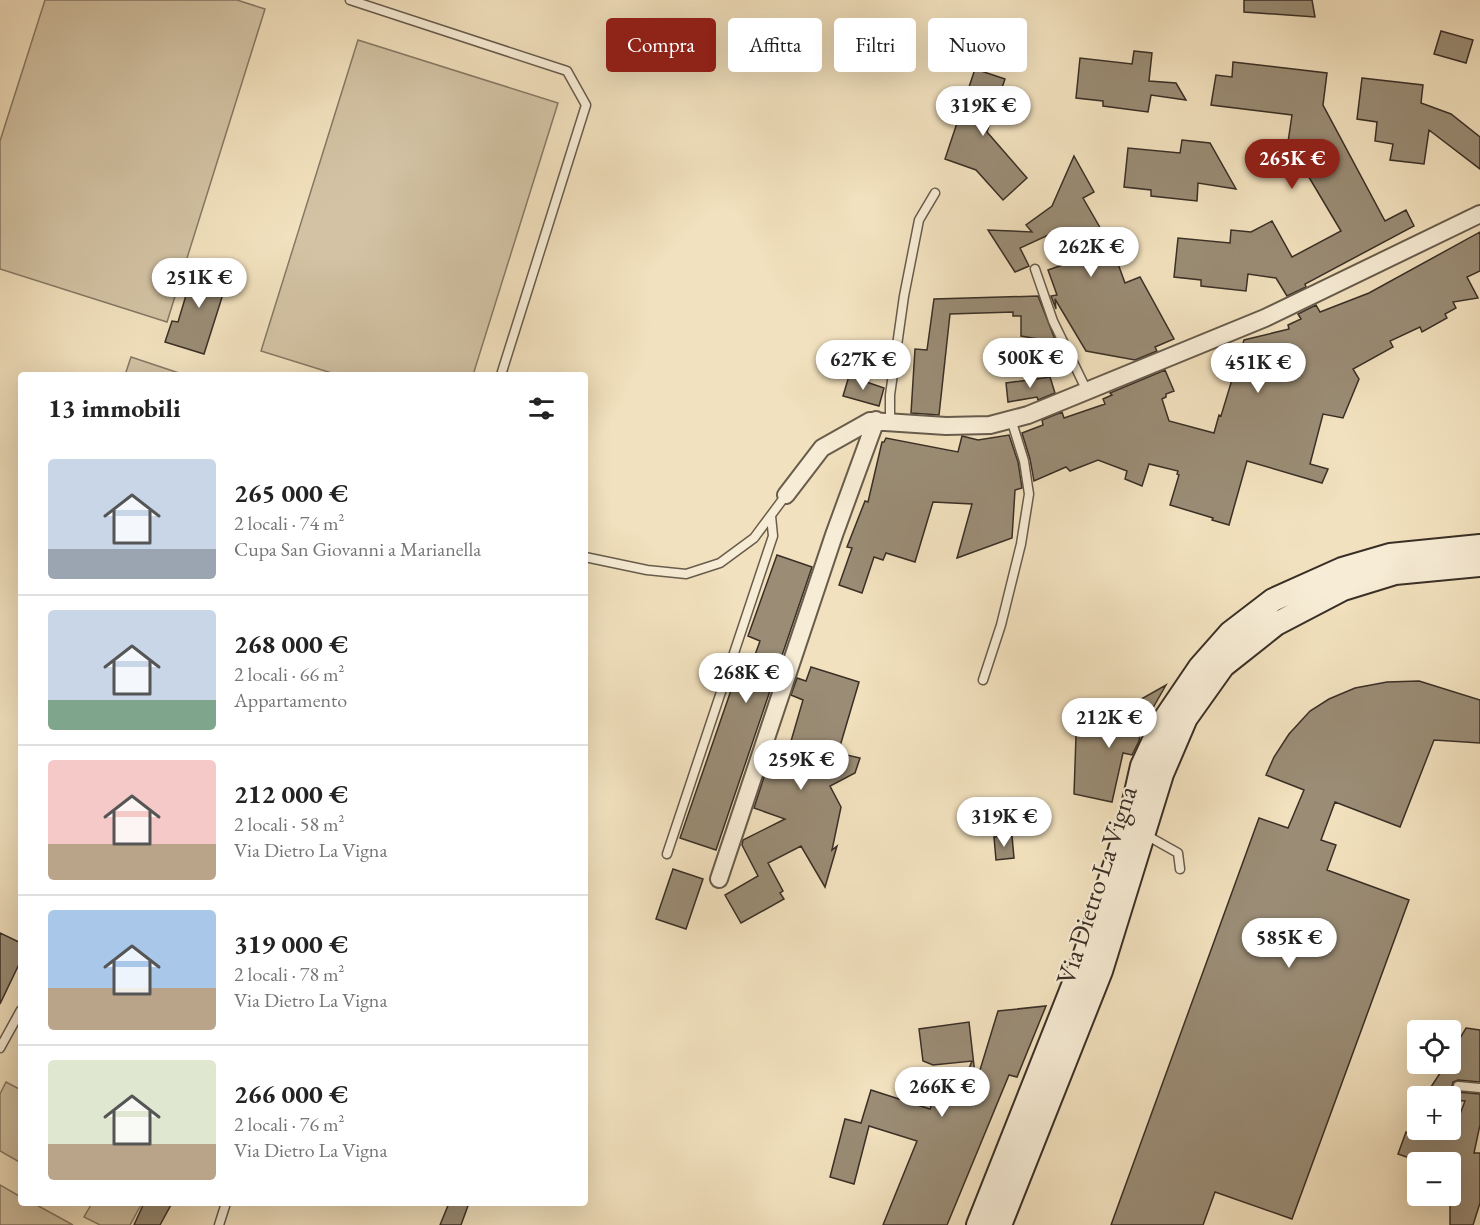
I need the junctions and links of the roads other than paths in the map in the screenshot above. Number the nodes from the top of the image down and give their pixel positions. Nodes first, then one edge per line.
1 (350, 0) edge
2 (935, 194) dead end
3 (1480, 214) edge
4 (1035, 269) dead end
5 (502, 372) edge
6 (1088, 391) junction
7 (1011, 419) junction
8 (883, 421) junction
9 (786, 495) joint
10 (771, 516) junction
11 (1480, 546) edge
12 (588, 558) edge
13 (1480, 565) edge
14 (983, 680) dead end
15 (1144, 834) junction
16 (667, 854) dead end
17 (1180, 869) dead end
18 (719, 879) dead end
19 (18, 1015) edge
20 (0, 1048) edge
21 (1461, 1086) edge
22 (1480, 1088) edge
23 (225, 1206) edge
24 (219, 1225) edge
25 (978, 1225) edge
26 (1000, 1225) edge

1 - 5 lane
2 - 8 lane
3 - 6 street
4 - 6 lane
6 - 7 street
7 - 8 street
7 - 14 lane
8 - 9 street
8 - 18 street
9 - 10 lane
10 - 12 lane
10 - 16 lane
11 - 25 street, Via Dietro La Vigna
13 - 15 street, Via Dietro La Vigna
15 - 17 lane
15 - 26 street, Via Dietro La Vigna
19 - 20 lane
21 - 22 lane
23 - 24 lane

